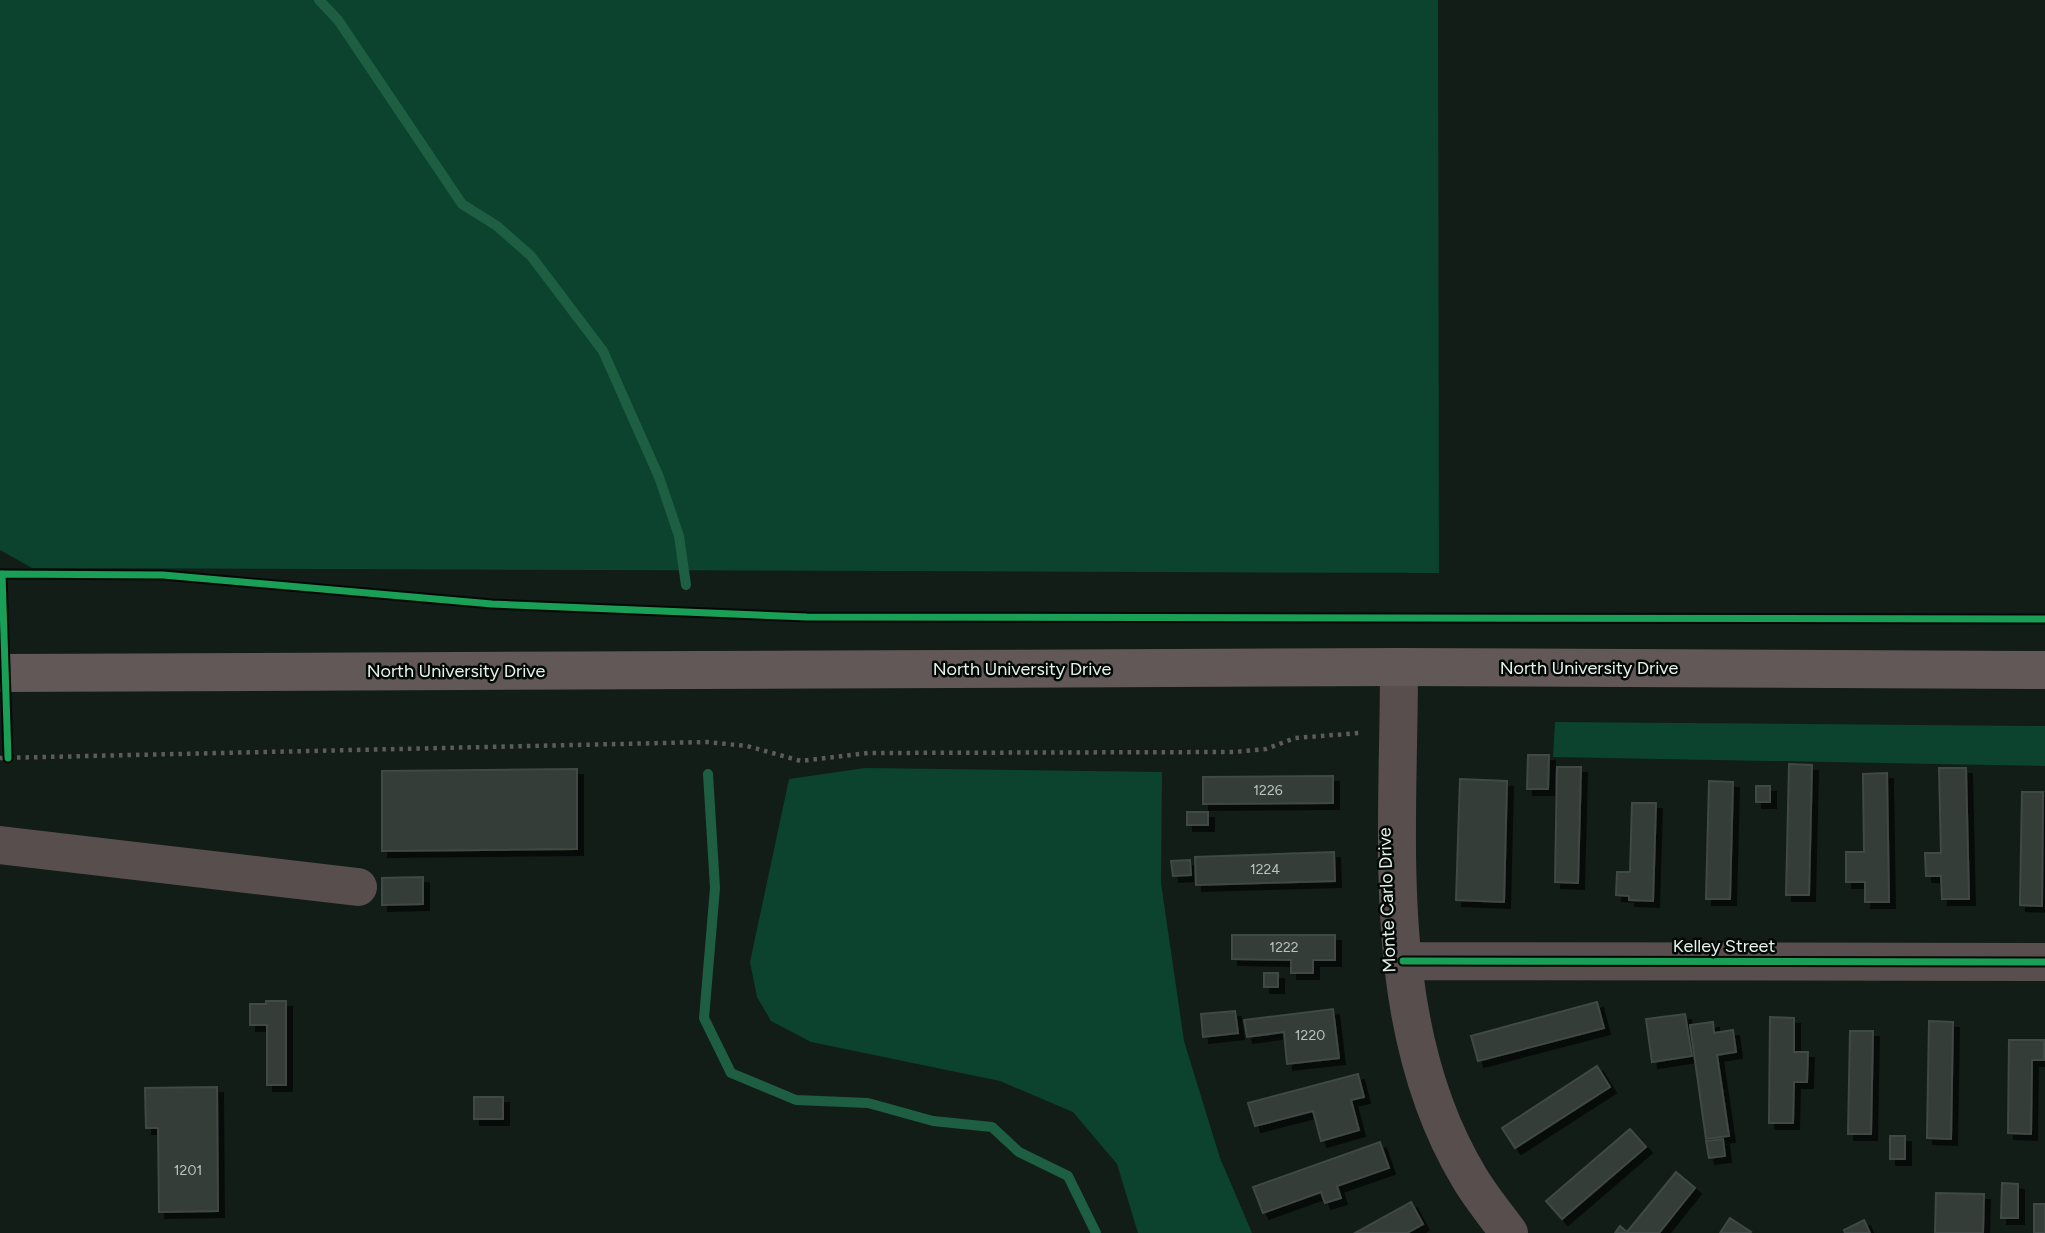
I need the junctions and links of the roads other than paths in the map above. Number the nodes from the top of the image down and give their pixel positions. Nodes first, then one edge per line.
1 (1399, 667) junction
2 (2045, 670) edge
3 (0, 673) edge
4 (0, 845) edge
5 (358, 887) dead end
6 (1403, 961) junction
7 (2045, 962) edge
8 (1509, 1233) edge

1 - 2 main road, North University Drive
1 - 3 main road, North University Drive
1 - 6 street, Monte Carlo Drive
4 - 5 street
6 - 7 street, Kelley Street
6 - 8 street, Monte Carlo Drive

